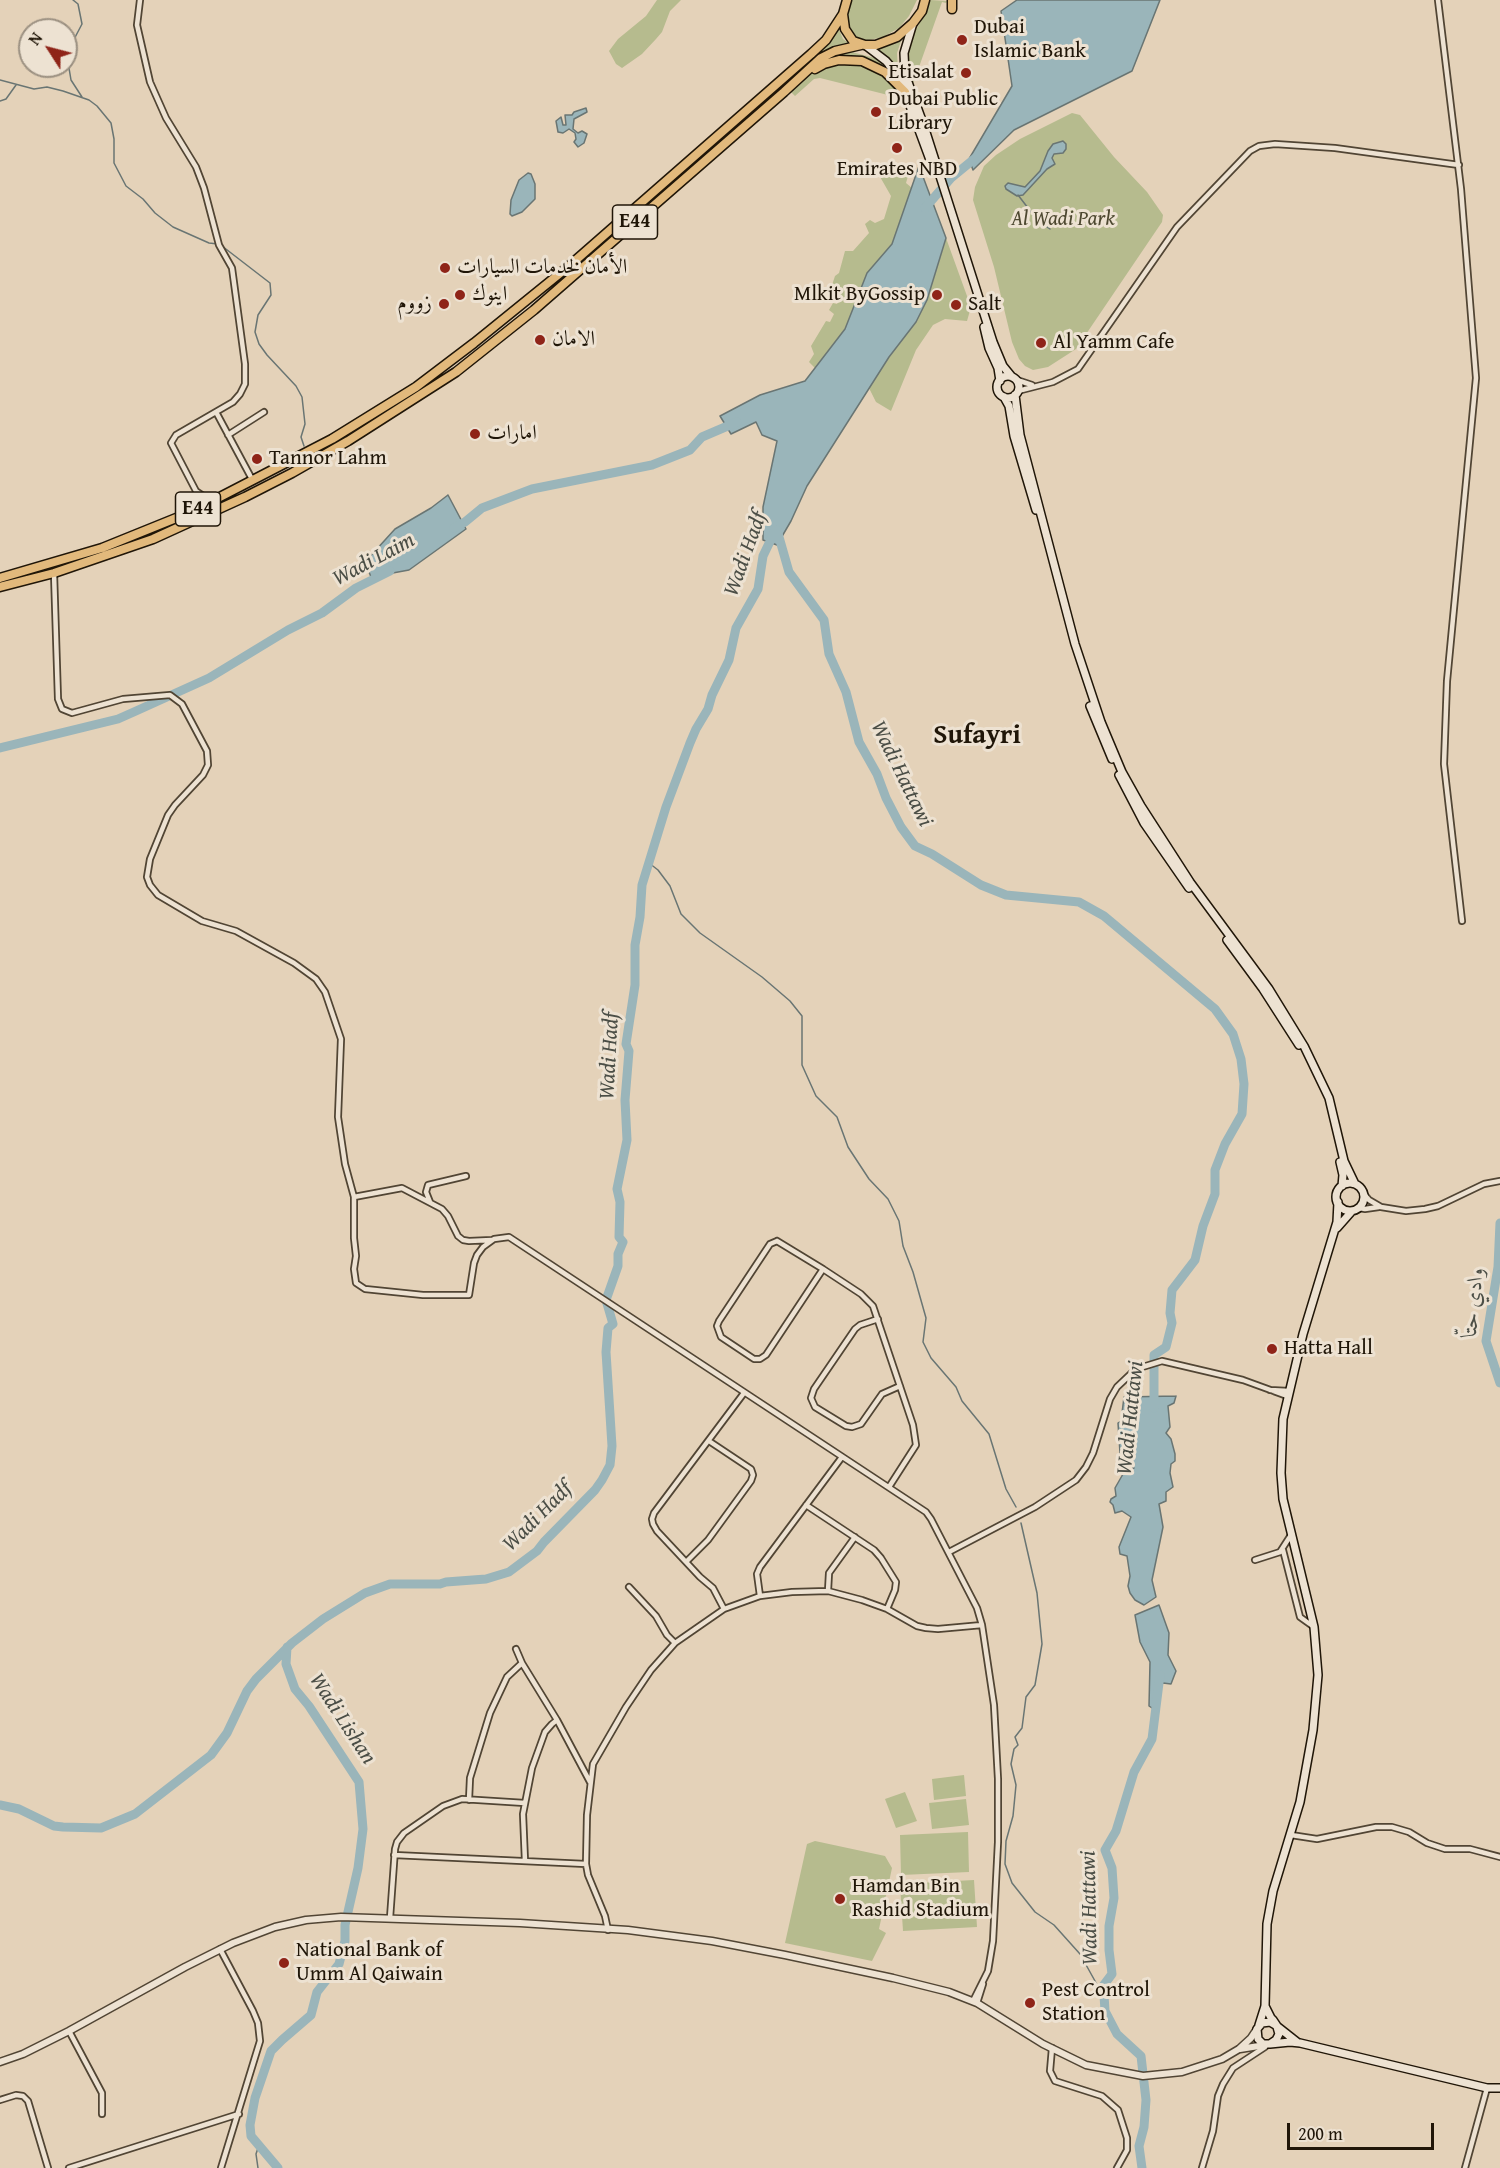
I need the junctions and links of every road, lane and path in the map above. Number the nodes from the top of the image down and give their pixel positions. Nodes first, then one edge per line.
1 (140, 0) edge
2 (847, 0) edge
3 (926, 0) edge
4 (1438, 0) edge
5 (843, 15) junction
6 (913, 23) junction
7 (863, 45) junction
8 (799, 79) junction
9 (905, 92) junction
10 (1458, 165) junction
11 (935, 166) junction
12 (943, 190) junction
13 (1013, 378) junction
14 (1000, 381) junction
15 (1038, 386) junction
16 (1017, 393) junction
17 (1004, 397) junction
18 (382, 408) junction
19 (216, 412) junction
20 (264, 412) dead end
21 (361, 433) junction
22 (228, 435) junction
23 (253, 481) junction
24 (196, 491) junction
25 (217, 499) junction
26 (191, 512) junction
27 (54, 573) junction
28 (0, 578) edge
29 (0, 587) edge
30 (1462, 921) dead end
31 (466, 1176) dead end
32 (1500, 1181) edge
33 (1355, 1184) junction
34 (1342, 1186) junction
35 (1364, 1194) junction
36 (354, 1197) junction
37 (430, 1202) junction
38 (1338, 1202) junction
39 (1382, 1207) junction
40 (1355, 1209) junction
41 (1334, 1233) junction
42 (494, 1239) junction
43 (823, 1269) junction
44 (878, 1319) junction
45 (900, 1386) junction
46 (744, 1393) junction
47 (1288, 1394) junction
48 (709, 1441) junction
49 (842, 1457) junction
50 (889, 1487) junction
51 (806, 1506) junction
52 (1291, 1535) junction
53 (855, 1537) junction
54 (1283, 1550) junction
55 (949, 1552) junction
56 (1255, 1560) dead end
57 (686, 1562) junction
58 (629, 1587) dead end
59 (828, 1591) junction
60 (760, 1596) junction
61 (724, 1609) junction
62 (887, 1609) junction
63 (982, 1625) junction
64 (1314, 1627) junction
65 (675, 1643) junction
66 (516, 1650) dead end
67 (522, 1663) junction
68 (557, 1720) junction
69 (596, 1758) junction
70 (580, 1760) junction
71 (591, 1784) junction
72 (469, 1800) junction
73 (525, 1803) junction
74 (1291, 1835) junction
75 (394, 1855) junction
76 (1500, 1857) edge
77 (525, 1861) junction
78 (586, 1864) junction
79 (390, 1918) junction
80 (608, 1930) junction
81 (220, 1949) junction
82 (975, 2002) junction
83 (1265, 2006) junction
84 (1277, 2026) junction
85 (1258, 2027) junction
86 (69, 2031) junction
87 (1300, 2043) junction
88 (1268, 2044) junction
89 (1052, 2048) junction
90 (1239, 2049) junction
91 (0, 2062) edge
92 (1499, 2087) edge
93 (1487, 2088) junction
94 (0, 2100) edge
95 (102, 2114) dead end
96 (239, 2114) junction
97 (48, 2168) edge
98 (69, 2168) edge
99 (221, 2168) edge
100 (1117, 2168) edge
101 (1202, 2168) edge
102 (1465, 2168) edge

1 - 19 street
2 - 5 highway
3 - 6 highway
4 - 10 street
5 - 7 highway
5 - 18 highway, E44
6 - 7 highway
6 - 11 main road
7 - 8 highway, E44
7 - 9 main road
8 - 9 highway
8 - 21 highway, E44
9 - 11 main road
10 - 15 street
10 - 30 street
11 - 12 main road
12 - 13 main road
12 - 14 main road
13 - 14 main road
13 - 15 street
13 - 16 main road
14 - 17 main road
15 - 16 street
16 - 17 main road
16 - 33 main road
17 - 34 main road
18 - 21 highway
18 - 23 highway, E44
19 - 22 street
19 - 24 street
20 - 22 street
21 - 27 highway, E44
22 - 23 street
23 - 25 highway, E44
24 - 25 street
24 - 26 street
25 - 26 highway, E44
26 - 28 highway, E44
27 - 29 highway, E44
27 - 36 street
31 - 37 street
32 - 39 street
33 - 34 main road
33 - 35 main road
34 - 38 main road
35 - 39 street
35 - 40 main road
36 - 37 street
36 - 42 street
37 - 42 street
38 - 40 main road
38 - 41 main road
39 - 40 street
40 - 41 main road
41 - 47 main road
42 - 46 street
43 - 43 street
43 - 44 street
44 - 45 street
44 - 45 street
45 - 50 street
46 - 48 street
46 - 49 street
47 - 52 main road
47 - 55 street
48 - 57 street
48 - 57 street
49 - 50 street
49 - 51 street
50 - 55 street
51 - 53 street
51 - 60 street
52 - 54 street
52 - 64 main road
53 - 59 street
53 - 62 street
54 - 56 street
54 - 64 street
55 - 63 street
57 - 61 street
58 - 65 street
59 - 60 street
59 - 62 street
60 - 61 street
61 - 65 street
62 - 63 street
63 - 82 street
64 - 74 main road
65 - 69 street
66 - 67 street
67 - 68 street
67 - 72 street
68 - 70 street
68 - 73 street
69 - 70 street
69 - 71 street
70 - 71 street
71 - 78 street
72 - 73 street
72 - 75 street
73 - 77 street
74 - 76 street
74 - 83 main road
75 - 77 street
75 - 79 street
77 - 78 street
78 - 80 street
79 - 80 street
79 - 81 street
80 - 82 street
81 - 86 street
81 - 96 street
82 - 89 street
83 - 84 main road
83 - 85 main road
84 - 85 main road
84 - 87 main road
84 - 88 main road
85 - 88 main road
85 - 90 street
86 - 91 street
86 - 95 street
87 - 88 main road
87 - 93 main road
88 - 90 street
88 - 101 street
89 - 90 street
89 - 100 street
92 - 93 main road
93 - 102 street
94 - 97 street
96 - 98 street
96 - 99 street

